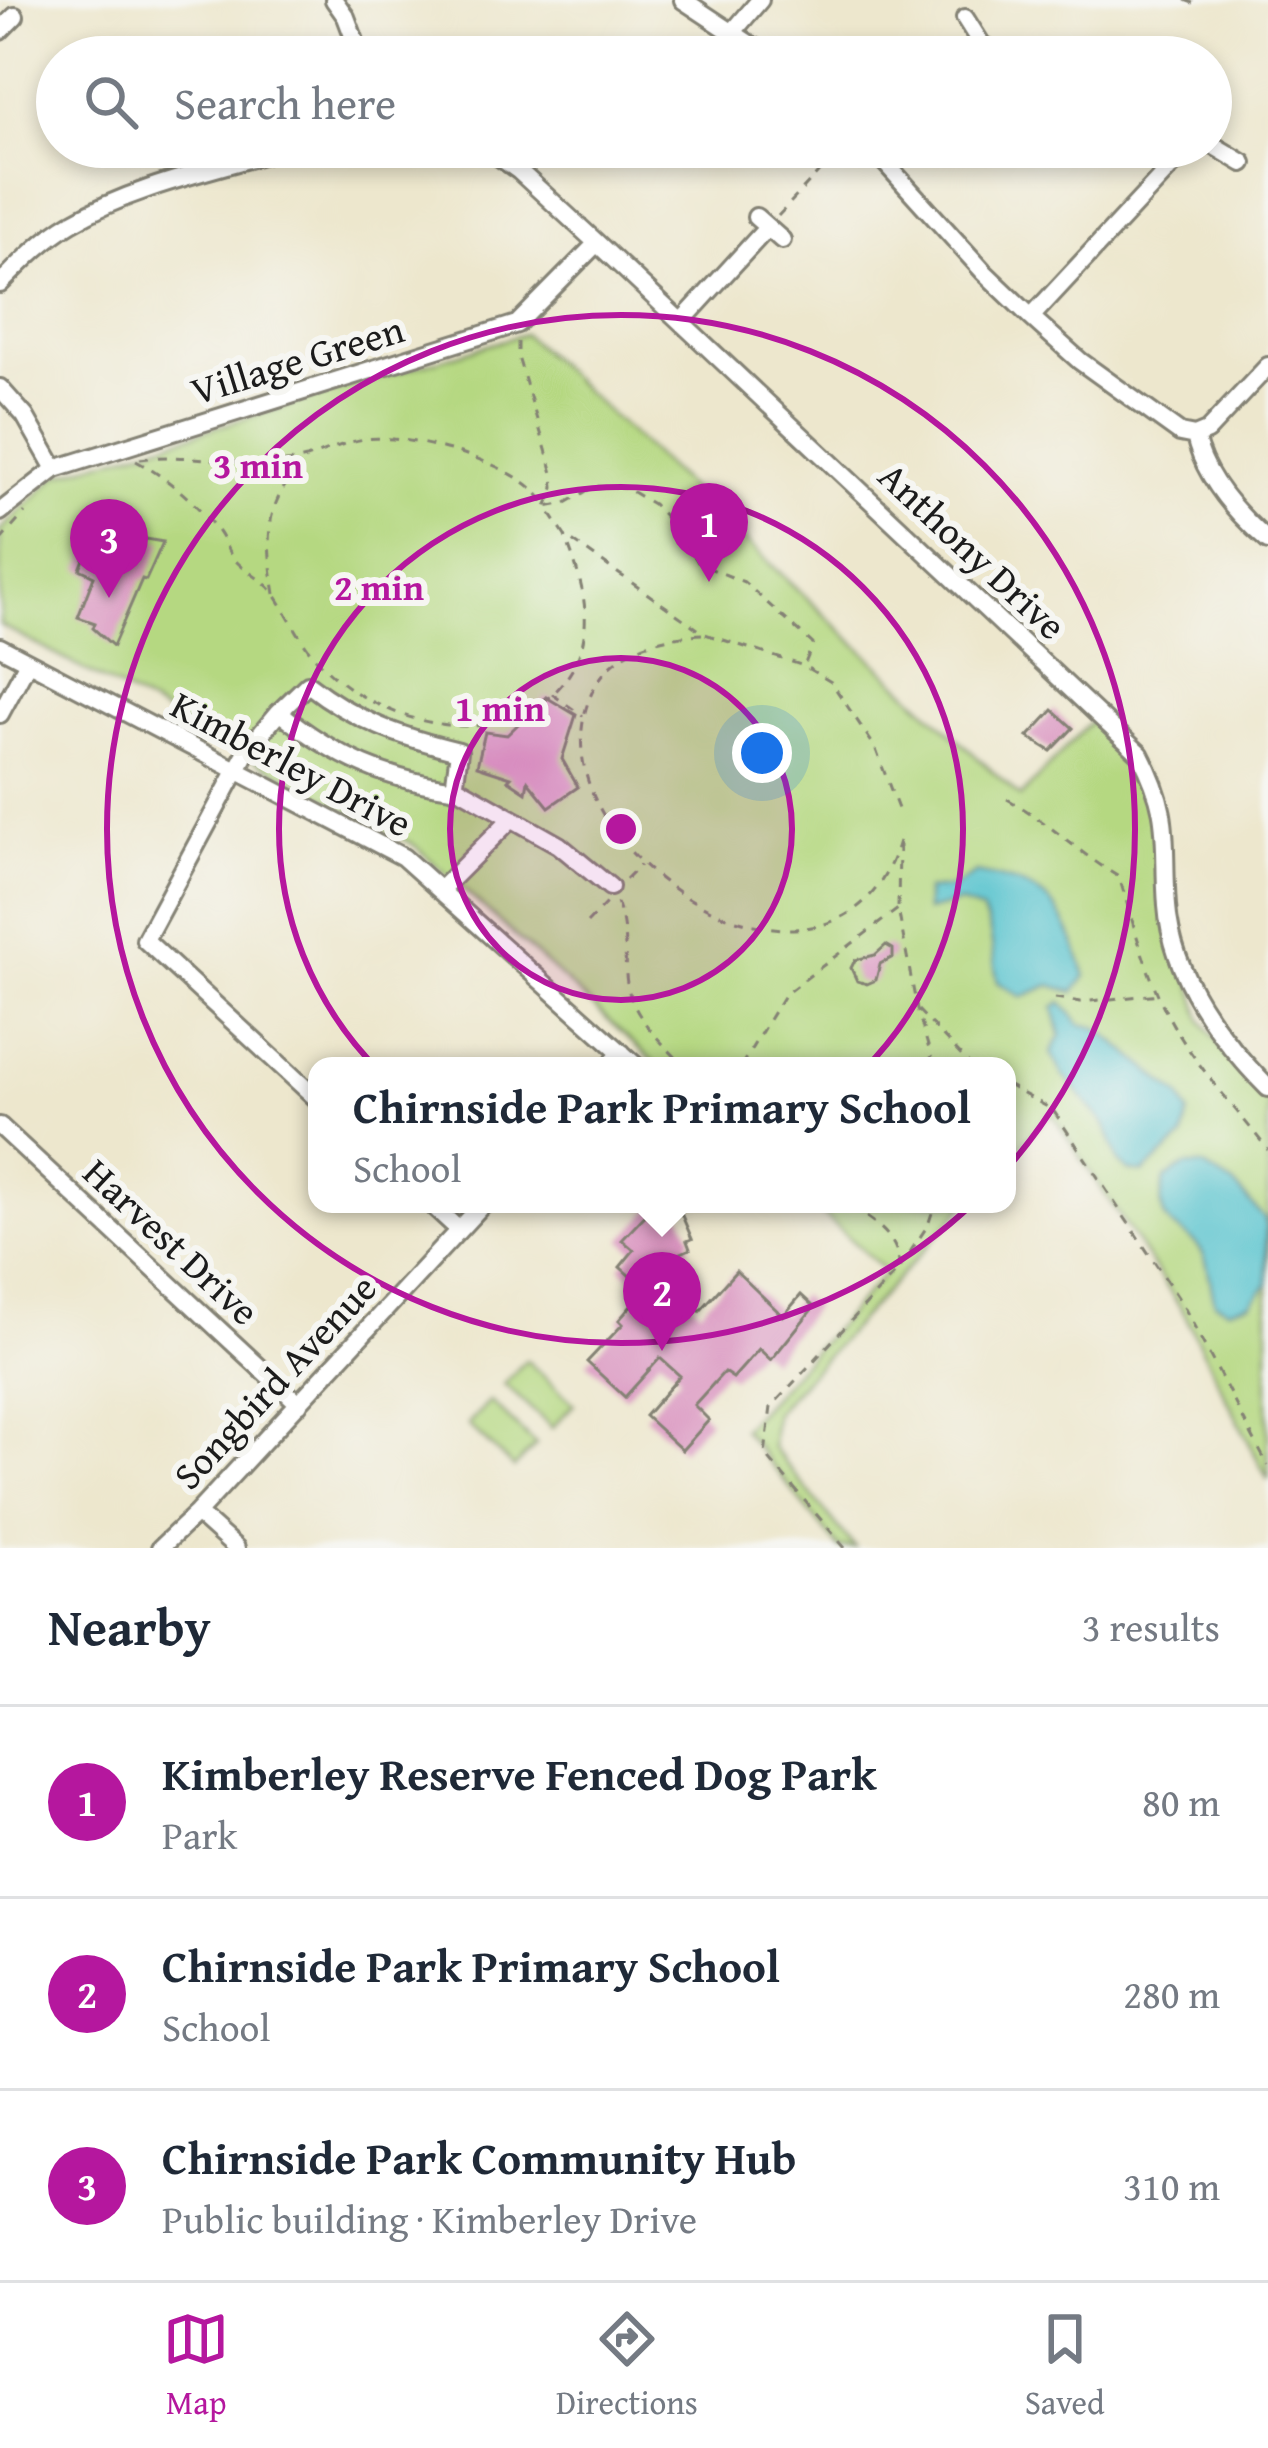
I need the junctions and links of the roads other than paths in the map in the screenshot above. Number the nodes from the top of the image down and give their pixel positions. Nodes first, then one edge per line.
1 (334, 0) edge
2 (683, 0) edge
3 (760, 0) edge
4 (15, 16) dead end
5 (965, 18) dead end
6 (0, 32) edge
7 (732, 33) junction
8 (353, 36) edge
9 (737, 36) edge
10 (971, 36) edge
11 (1232, 156) edge
12 (1243, 163) dead end
13 (222, 168) edge
14 (514, 168) edge
15 (894, 168) edge
16 (1169, 168) edge
17 (768, 228) road end
18 (597, 243) junction
19 (0, 284) edge
20 (1031, 317) junction
21 (681, 322) junction
22 (1268, 366) edge
23 (0, 388) edge
24 (1195, 436) junction
25 (55, 469) junction
26 (0, 512) edge
27 (1268, 541) edge
28 (0, 647) edge
29 (28, 662) junction
30 (279, 712) junction
31 (0, 714) edge
32 (236, 770) junction
33 (454, 788) junction
34 (511, 819) junction
35 (442, 888) junction
36 (615, 889) road end
37 (613, 1057) edge
38 (1268, 1088) edge
39 (308, 1091) edge
40 (0, 1126) edge
41 (441, 1213) edge
42 (475, 1213) edge
43 (459, 1230) junction
44 (299, 1404) junction
45 (197, 1513) junction
46 (160, 1548) edge
47 (236, 1548) edge

1 - 8 street
2 - 7 street
3 - 7 street
4 - 6 street
5 - 10 street
7 - 9 street
11 - 12 street
13 - 19 street
14 - 18 street, Anthony Drive
15 - 20 street
16 - 20 street
17 - 21 street
18 - 21 street, Anthony Drive
18 - 25 street, Village Green
20 - 24 street
21 - 38 street, Anthony Drive
22 - 24 street
23 - 25 street
24 - 27 street
25 - 26 street, Village Green
28 - 29 street, Kimberley Drive
29 - 31 street
29 - 32 street, Kimberley Drive
30 - 32 street
30 - 33 street
30 - 33 street
32 - 35 street, Kimberley Drive
32 - 39 street
33 - 34 street
34 - 35 street
34 - 36 street
35 - 37 street, Kimberley Drive
40 - 44 street, Harvest Drive
41 - 43 street
42 - 43 street, Songbird Avenue
43 - 44 street, Songbird Avenue
44 - 45 street, Songbird Avenue
45 - 46 street, Songbird Avenue
45 - 47 street

